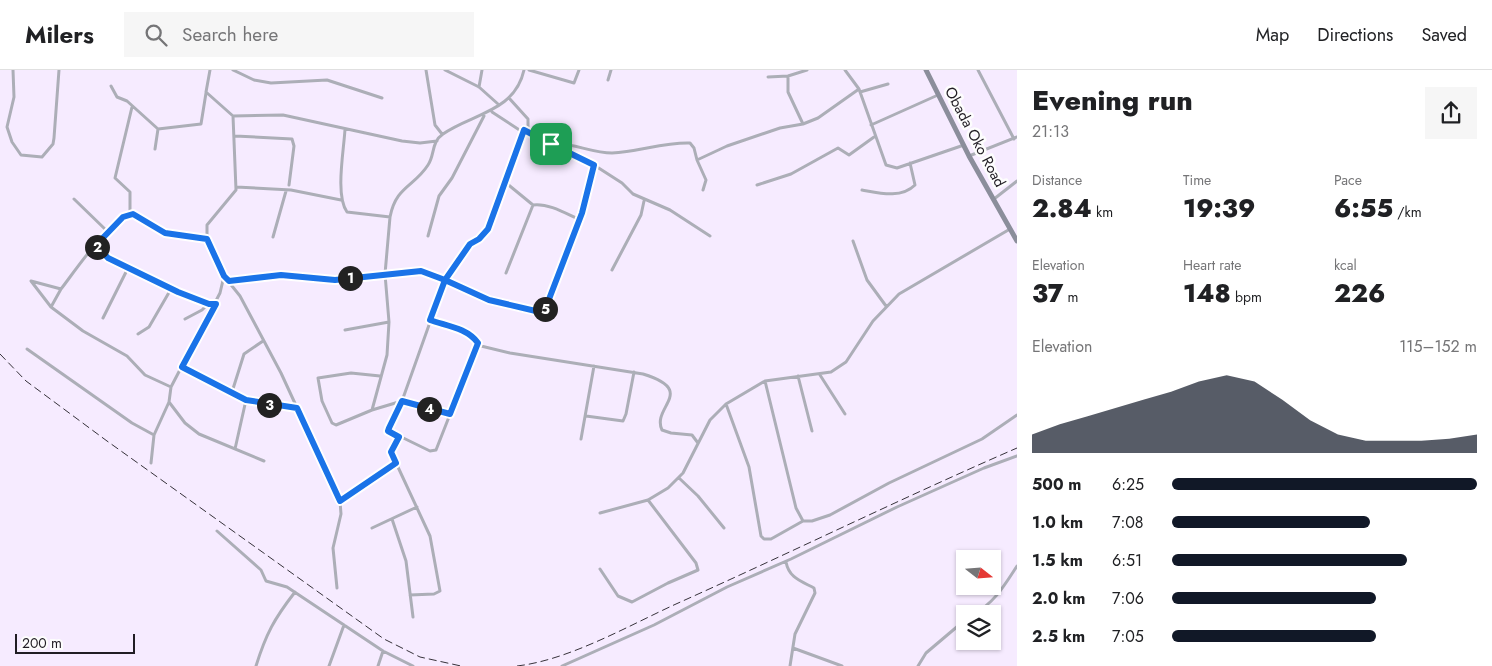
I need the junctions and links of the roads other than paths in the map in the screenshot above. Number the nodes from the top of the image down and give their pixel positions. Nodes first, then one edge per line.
1 (13, 70) edge
2 (58, 70) edge
3 (210, 70) edge
4 (233, 70) edge
5 (426, 70) edge
6 (446, 70) edge
7 (482, 70) edge
8 (524, 70) edge
9 (529, 70) edge
10 (579, 70) edge
11 (611, 70) edge
12 (807, 70) edge
13 (845, 70) edge
14 (926, 70) edge
15 (978, 70) edge
16 (788, 76) junction
17 (768, 77) dead end
18 (608, 80) dead end
19 (888, 84) dead end
20 (111, 86) dead end
21 (479, 87) junction
22 (860, 91) junction
23 (206, 92) junction
24 (938, 95) junction
25 (382, 98) dead end
26 (509, 98) junction
27 (498, 104) junction
28 (132, 106) junction
29 (492, 112) junction
30 (484, 115) junction
31 (233, 116) junction
32 (803, 124) junction
33 (871, 125) junction
34 (158, 129) junction
35 (345, 129) junction
36 (524, 130) junction
37 (528, 132) junction
38 (442, 134) junction
39 (235, 136) junction
40 (874, 137) junction
41 (1015, 138) edge
42 (437, 141) junction
43 (551, 144) junction
44 (964, 145) junction
45 (155, 149) dead end
46 (970, 156) junction
47 (697, 160) junction
48 (910, 163) junction
49 (594, 165) junction
50 (1017, 181) edge
51 (505, 182) junction
52 (289, 185) dead end
53 (757, 185) dead end
54 (236, 187) junction
55 (703, 190) dead end
56 (862, 190) dead end
57 (286, 191) junction
58 (74, 199) dead end
59 (994, 199) junction
60 (342, 200) junction
61 (644, 200) junction
62 (533, 205) junction
63 (130, 214) junction
64 (390, 216) junction
65 (578, 219) junction
66 (1010, 229) junction
67 (107, 231) junction
68 (428, 236) dead end
69 (710, 236) dead end
70 (273, 237) dead end
71 (207, 239) junction
72 (853, 241) dead end
73 (1017, 241) edge
74 (96, 245) junction
75 (128, 267) junction
76 (612, 270) dead end
77 (506, 273) dead end
78 (385, 274) junction
79 (224, 276) junction
80 (445, 280) junction
81 (229, 281) junction
82 (62, 289) junction
83 (171, 289) junction
84 (209, 304) junction
85 (216, 304) junction
86 (886, 306) junction
87 (51, 307) junction
88 (103, 318) dead end
89 (185, 319) dead end
90 (430, 320) junction
91 (390, 322) junction
92 (345, 330) dead end
93 (138, 334) dead end
94 (263, 341) junction
95 (478, 343) junction
96 (27, 350) dead end
97 (594, 366) junction
98 (182, 367) junction
99 (634, 372) junction
100 (820, 375) junction
101 (380, 376) junction
102 (798, 376) junction
103 (765, 381) junction
104 (171, 386) junction
105 (232, 392) junction
106 (246, 400) junction
107 (402, 401) junction
108 (169, 402) junction
109 (726, 404) junction
110 (297, 408) junction
111 (372, 410) junction
112 (450, 414) junction
113 (845, 414) dead end
114 (1017, 415) edge
115 (586, 416) junction
116 (812, 431) dead end
117 (154, 436) junction
118 (399, 437) junction
119 (581, 439) dead end
120 (698, 443) junction
121 (235, 449) junction
122 (1017, 456) edge
123 (264, 461) dead end
124 (151, 462) dead end
125 (396, 463) junction
126 (679, 478) junction
127 (648, 500) junction
128 (340, 501) junction
129 (417, 507) junction
130 (600, 513) dead end
131 (392, 519) junction
132 (803, 520) junction
133 (372, 528) dead end
134 (724, 528) dead end
135 (217, 531) dead end
136 (786, 562) junction
137 (1017, 566) edge
138 (600, 569) dead end
139 (337, 588) dead end
140 (295, 592) junction
141 (410, 595) junction
142 (989, 605) edge
143 (413, 617) dead end
144 (344, 625) junction
145 (956, 627) edge
146 (793, 648) junction
147 (383, 651) junction
148 (256, 666) edge
149 (329, 666) edge
150 (378, 666) edge
151 (413, 666) edge
152 (562, 666) edge
153 (790, 666) edge
154 (842, 666) edge
155 (918, 666) edge

1 - 2 street
3 - 23 street
4 - 25 street
5 - 38 street
6 - 21 street
7 - 21 street
8 - 26 street
9 - 10 street
11 - 18 street
12 - 16 street
13 - 22 street
14 - 24 main road, Obada Oko Road
15 - 41 street
16 - 17 street
16 - 32 street
19 - 22 street
20 - 28 street
21 - 27 street
22 - 32 street
22 - 33 street
23 - 31 street
23 - 34 street
24 - 33 street
24 - 44 main road, Obada Oko Road
26 - 27 street
26 - 37 street
27 - 29 street
28 - 34 street
28 - 63 street
29 - 30 street
29 - 36 street
30 - 38 street
30 - 68 street
31 - 35 street
31 - 39 street
32 - 47 street
33 - 40 street
34 - 45 street
35 - 42 street
35 - 60 street
36 - 37 street
36 - 51 street
37 - 43 street
38 - 42 street
39 - 52 street
39 - 54 street
40 - 48 street
40 - 53 street
41 - 46 street
42 - 64 street
43 - 47 street
43 - 49 street
44 - 46 main road, Obada Oko Road
44 - 48 street
46 - 59 main road, Obada Oko Road
47 - 55 street
48 - 56 street
49 - 61 street
49 - 65 street
50 - 59 street
51 - 62 street
51 - 80 street
54 - 57 street
54 - 71 street
57 - 60 street
57 - 70 street
58 - 67 street
59 - 66 main road, Obada Oko Road
60 - 64 street
61 - 69 street
61 - 76 street
62 - 65 street
62 - 77 street
63 - 67 street
63 - 71 street
64 - 78 street
65 - 80 street
66 - 73 main road, Obada Oko Road
66 - 86 street
67 - 74 street
71 - 79 street
72 - 86 street
74 - 75 street
74 - 82 street
75 - 83 street
75 - 88 street
78 - 80 street
78 - 81 street
78 - 91 street
79 - 81 street
79 - 85 street
80 - 90 street
81 - 94 street
82 - 87 street
82 - 87 street
83 - 84 street
83 - 93 street
84 - 85 street
84 - 89 street
85 - 98 street
86 - 100 street
87 - 104 street
90 - 95 street
90 - 107 street
91 - 92 street
91 - 101 street
94 - 105 street
94 - 110 street
95 - 97 street
95 - 112 street
96 - 117 street
97 - 99 street
97 - 115 street
98 - 104 street
98 - 105 street
99 - 115 street
99 - 120 street
100 - 102 street
100 - 113 street
101 - 111 street
101 - 111 street
102 - 103 street
102 - 116 street
103 - 109 street
103 - 132 street
104 - 108 street
105 - 106 street
106 - 110 street
106 - 121 street
107 - 111 street
107 - 112 street
107 - 118 street
108 - 117 street
108 - 121 street
109 - 120 street
109 - 132 street
110 - 128 street
112 - 118 street
114 - 132 street
115 - 119 street
117 - 124 street
118 - 125 street
120 - 126 street
121 - 123 street
122 - 136 street
125 - 128 street
125 - 129 street
126 - 127 street
126 - 134 street
127 - 130 street
127 - 138 street
128 - 139 street
129 - 131 street
129 - 141 street
131 - 133 street
131 - 141 street
135 - 140 street
136 - 146 street
136 - 152 street
137 - 142 street
140 - 144 street
140 - 148 street
141 - 143 street
144 - 147 street
144 - 149 street
145 - 155 street
146 - 153 street
146 - 154 street
147 - 150 street
147 - 151 street

